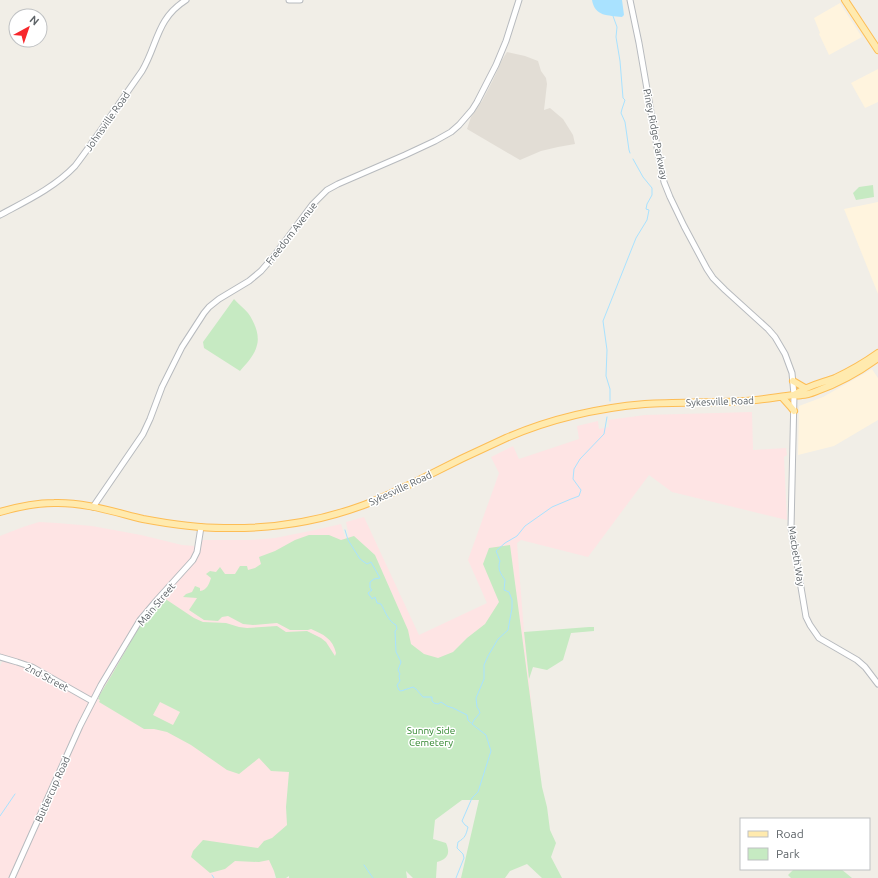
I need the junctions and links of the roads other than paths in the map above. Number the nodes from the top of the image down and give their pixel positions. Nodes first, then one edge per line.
1 (186, 0) edge
2 (289, 0) edge
3 (300, 0) edge
4 (519, 0) edge
5 (630, 0) edge
6 (845, 0) edge
7 (878, 50) edge
8 (0, 216) edge
9 (878, 353) edge
10 (878, 358) edge
11 (793, 381) junction
12 (805, 388) junction
13 (794, 395) junction
14 (782, 397) junction
15 (794, 412) junction
16 (93, 507) junction
17 (0, 512) edge
18 (201, 527) junction
19 (0, 657) edge
20 (878, 684) edge
21 (92, 701) junction
22 (12, 878) edge

1 - 8 street, Johnsville Road
2 - 3 street
4 - 16 street, Freedom Avenue
5 - 11 street, Piney Ridge Parkway
6 - 7 main road
9 - 12 main road, Sykesville Road
10 - 13 main road, Sykesville Road
11 - 12 main road
11 - 13 street, Piney Ridge Parkway
12 - 13 main road, Sykesville Road
13 - 14 main road, Sykesville Road
13 - 15 street, Macbeth Way
14 - 15 main road
14 - 18 main road, Sykesville Road
15 - 20 street, Macbeth Way
16 - 17 main road, Sykesville Road
16 - 18 main road, Sykesville Road
18 - 21 street, Main Street
19 - 21 street, 2nd Street
21 - 22 street, Buttercup Road

